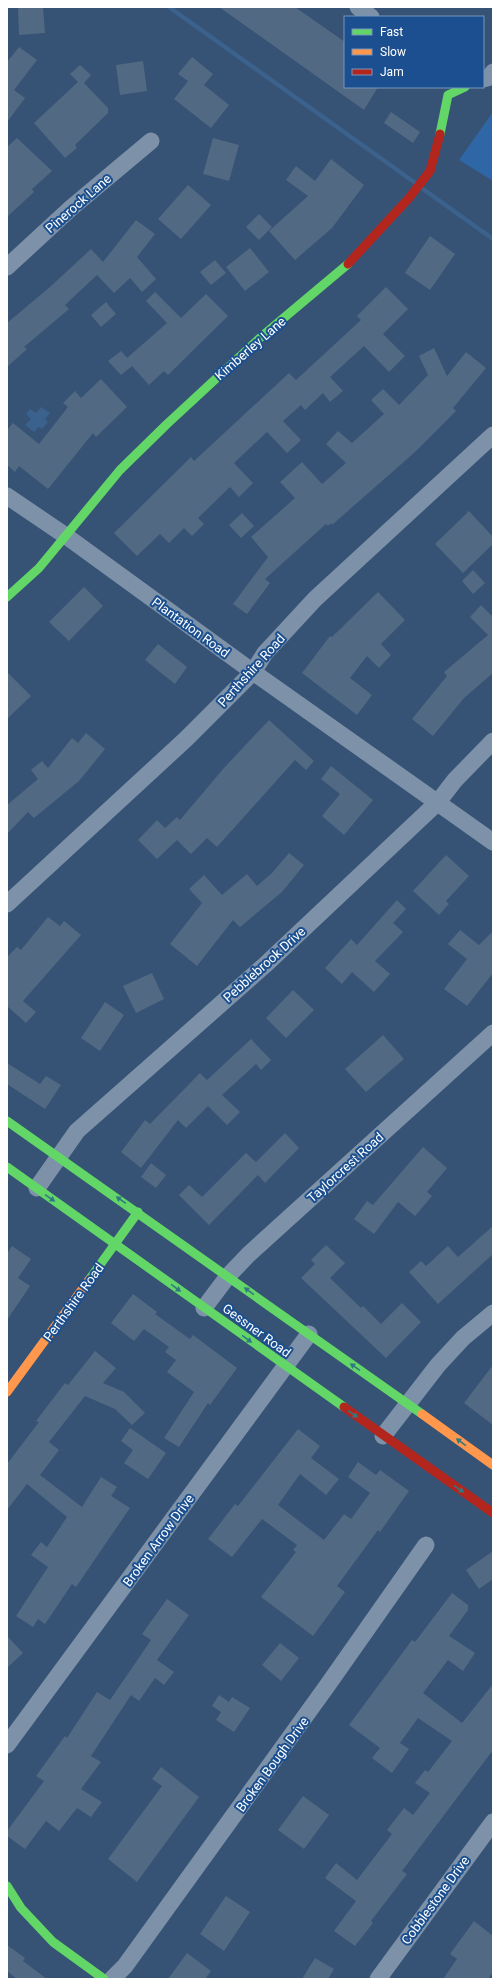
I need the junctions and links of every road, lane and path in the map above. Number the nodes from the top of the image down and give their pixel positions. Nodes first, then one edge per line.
1 (358, 7) edge
2 (370, 16) edge
3 (493, 72) edge
4 (484, 79) edge
5 (460, 88) edge
6 (446, 91) edge
7 (151, 141) dead end
8 (7, 267) edge
9 (493, 435) edge
10 (7, 496) edge
11 (66, 536) junction
12 (7, 597) edge
13 (252, 672) junction
14 (493, 741) edge
15 (438, 802) junction
16 (493, 842) edge
17 (7, 904) edge
18 (493, 1033) edge
19 (7, 1121) edge
20 (58, 1157) junction
21 (7, 1167) edge
22 (37, 1188) junction
23 (138, 1212) junction
24 (115, 1244) junction
25 (228, 1276) junction
26 (204, 1308) junction
27 (493, 1313) edge
28 (309, 1334) junction
29 (285, 1366) junction
30 (7, 1392) edge
31 (407, 1403) junction
32 (383, 1436) junction
33 (493, 1465) edge
34 (493, 1513) edge
35 (426, 1545) dead end
36 (7, 1745) edge
37 (493, 1822) edge
38 (7, 1886) edge
39 (104, 1979) edge
40 (112, 1979) edge
41 (378, 1979) edge

1 - 2 street
3 - 4 street
5 - 6 main road, Kimberley Lane
6 - 11 main road, Kimberley Lane
7 - 8 street, Pinerock Lane
9 - 13 street, Perthshire Road
10 - 11 street, Plantation Road
11 - 12 main road, Kimberley Lane
11 - 13 street, Plantation Road
13 - 15 street, Plantation Road
13 - 17 street, Perthshire Road
14 - 15 street, Pebblebrook Drive
15 - 16 street, Plantation Road
15 - 20 street, Pebblebrook Drive
18 - 25 street, Taylorcrest Road
19 - 20 main road, Gessner Road
20 - 22 street, Pebblebrook Drive
23 -> 20 main road, Gessner Road
21 - 22 main road, Gessner Road
22 -> 24 main road, Gessner Road
23 - 24 main road, Perthshire Road
23 - 25 main road, Gessner Road
24 -> 26 main road, Gessner Road
24 - 30 main road, Perthshire Road
25 - 26 street, Taylorcrest Road
28 -> 25 main road, Gessner Road
26 -> 29 main road, Gessner Road
27 - 31 street
28 - 29 street, Broken Arrow Drive
31 -> 28 main road, Gessner Road
29 -> 32 main road, Gessner Road
29 - 36 street, Broken Arrow Drive
31 - 32 street
33 -> 31 main road, Gessner Road
32 -> 34 main road, Gessner Road
35 - 40 street, Broken Bough Drive
37 - 41 street, Cobblestone Drive
38 - 39 main road

